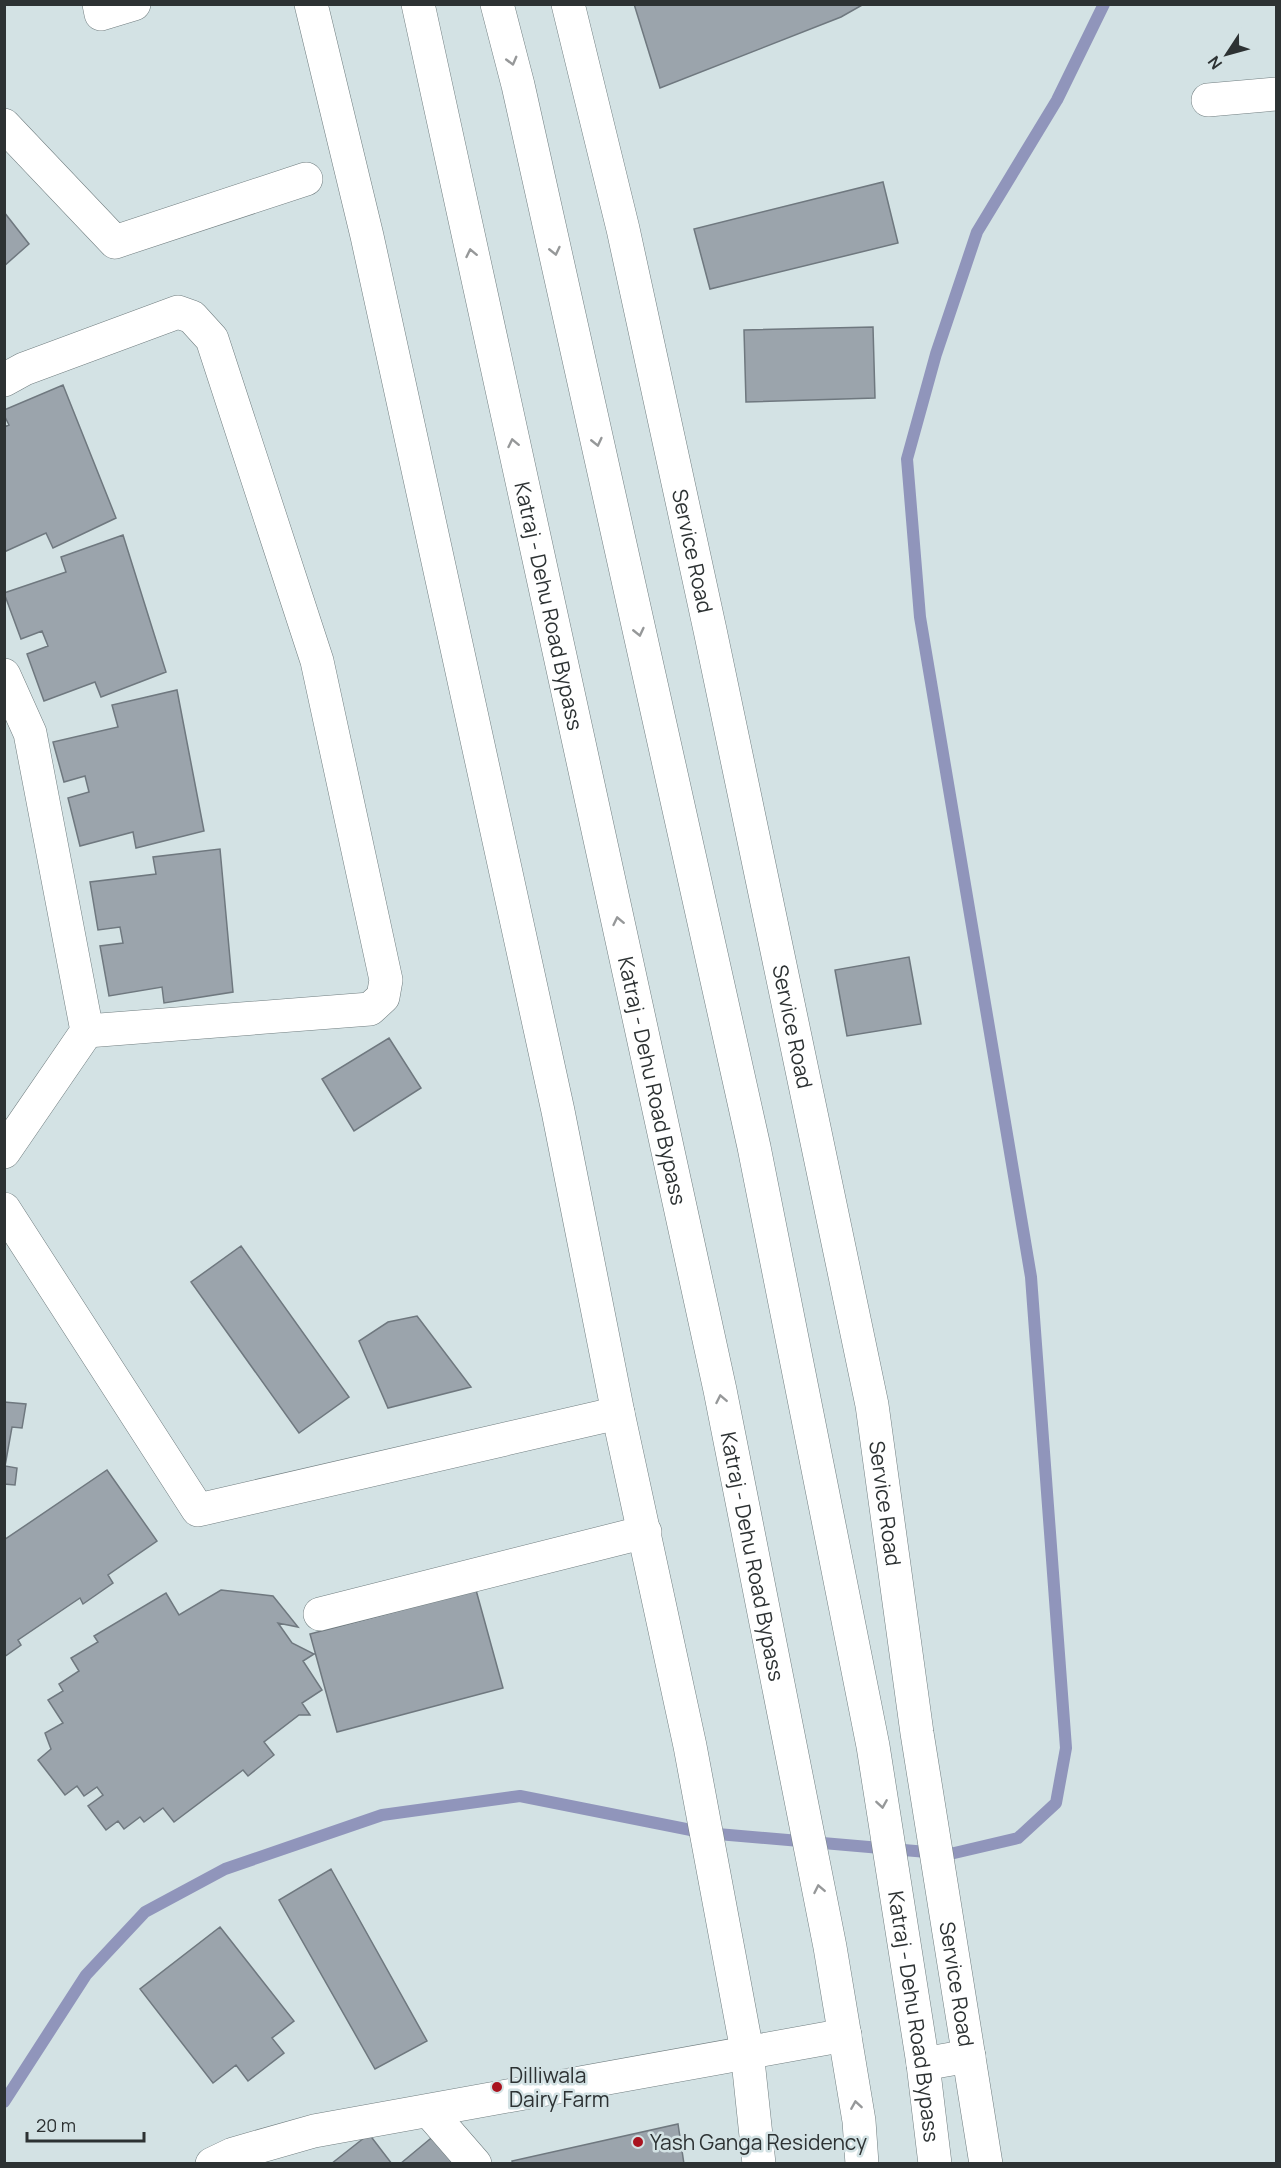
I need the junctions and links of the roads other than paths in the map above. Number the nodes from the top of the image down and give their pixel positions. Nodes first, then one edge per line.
1 (99, 4) edge
2 (134, 4) edge
3 (311, 4) edge
4 (418, 4) edge
5 (497, 4) edge
6 (568, 4) edge
7 (1276, 94) edge
8 (1208, 100) dead end
9 (4, 125) edge
10 (306, 179) dead end
11 (4, 380) edge
12 (4, 675) edge
13 (87, 1031) junction
14 (4, 1152) edge
15 (4, 1209) edge
16 (618, 1413) junction
17 (645, 1532) junction
18 (320, 1614) dead end
19 (844, 2035) junction
20 (747, 2051) junction
21 (969, 2056) junction
22 (923, 2064) junction
23 (429, 2111) junction
24 (277, 2154) edge
25 (212, 2163) edge
26 (475, 2163) edge
27 (759, 2163) edge
28 (861, 2163) edge
29 (935, 2163) edge
30 (986, 2163) edge

1 - 2 main road
3 - 16 main road
19 -> 4 main road, Katraj - Dehu Road Bypass
5 -> 22 main road, Katraj - Dehu Road Bypass
6 - 21 main road, Service Road
7 - 8 main road
9 - 10 main road
11 - 13 main road
12 - 13 main road
13 - 14 main road
15 - 16 main road
16 - 17 main road
17 - 18 main road
17 - 20 main road
19 - 20 main road
28 -> 19 main road, Katraj - Dehu Road Bypass
20 - 23 main road
20 - 27 main road
21 - 22 main road
21 - 30 main road, Service Road
22 - 29 main road, Katraj - Dehu Road Bypass
23 - 24 main road
23 - 26 main road
24 - 25 main road

